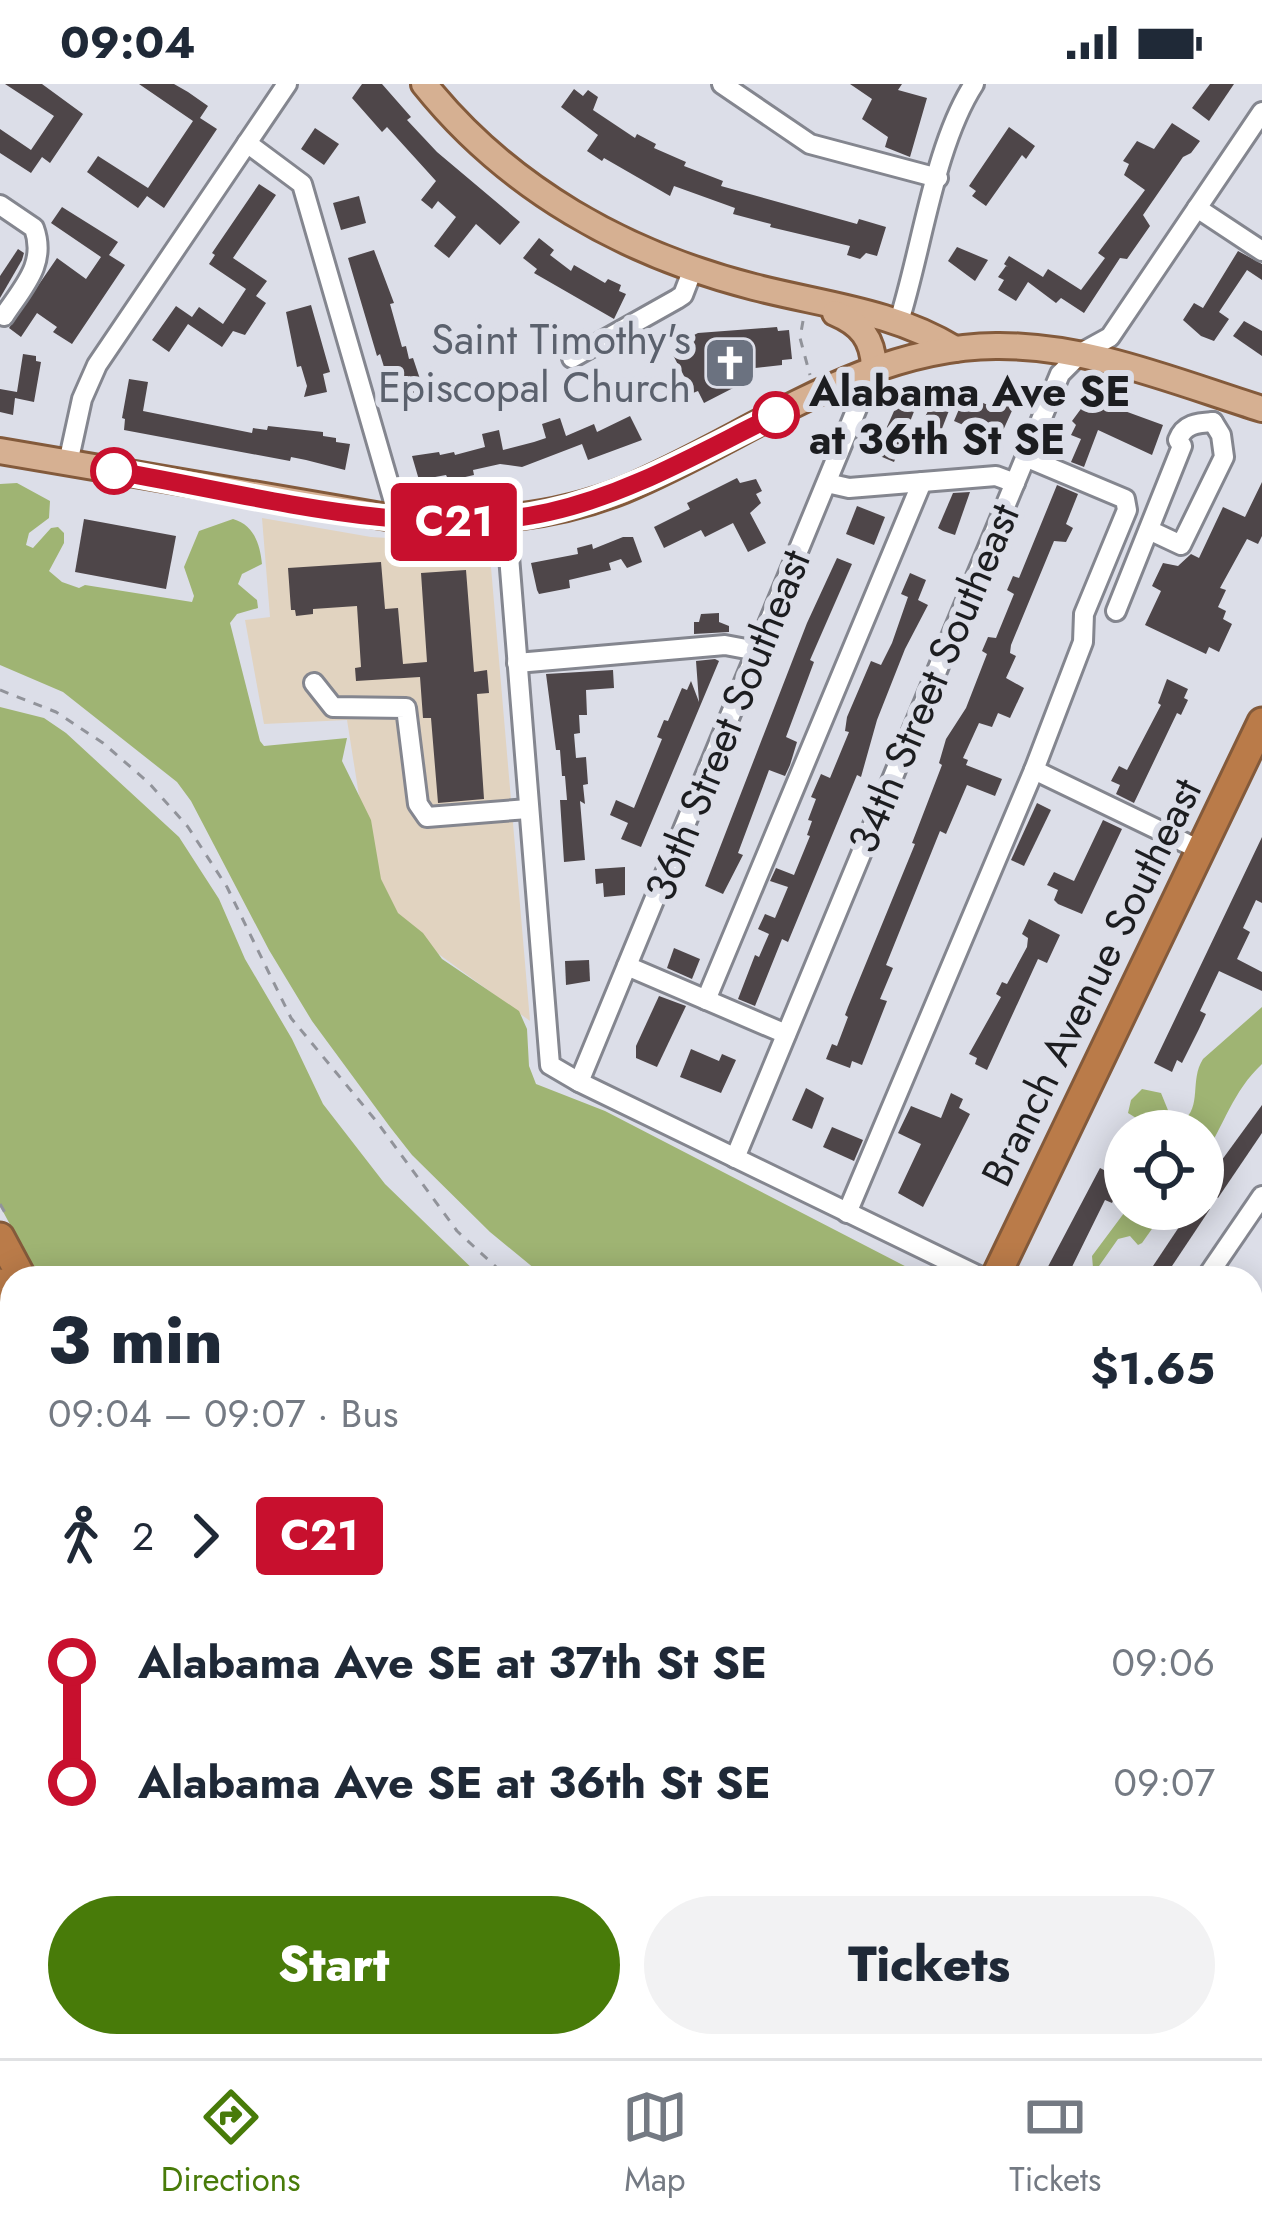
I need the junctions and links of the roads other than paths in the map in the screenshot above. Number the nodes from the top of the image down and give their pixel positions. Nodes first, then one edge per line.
1 (287, 84) edge
2 (424, 84) edge
3 (722, 84) edge
4 (974, 84) edge
5 (1262, 112) edge
6 (247, 143) junction
7 (938, 178) junction
8 (0, 205) edge
9 (1197, 208) junction
10 (1262, 251) edge
11 (693, 269) junction
12 (801, 309) junction
13 (4, 316) dead end
14 (899, 321) junction
15 (955, 349) junction
16 (1081, 353) junction
17 (572, 358) dead end
18 (874, 367) junction
19 (1223, 397) junction
20 (1262, 410) edge
21 (1213, 422) junction
22 (0, 451) edge
23 (1025, 457) junction
24 (68, 463) junction
25 (922, 482) junction
26 (826, 483) junction
27 (1015, 483) junction
28 (399, 519) junction
29 (506, 519) junction
30 (1149, 530) junction
31 (1116, 611) dead end
32 (757, 651) junction
33 (517, 663) junction
34 (314, 683) dead end
35 (1262, 722) edge
36 (1034, 770) junction
37 (528, 809) junction
38 (1200, 850) junction
39 (627, 966) junction
40 (706, 1000) junction
41 (786, 1034) junction
42 (579, 1082) junction
43 (735, 1158) junction
44 (1262, 1196) edge
45 (847, 1213) junction
46 (0, 1237) edge
47 (16, 1266) edge
48 (957, 1266) edge
49 (1001, 1266) edge
50 (1214, 1266) edge

1 - 6 street
2 - 11 main road
3 - 7 street
4 - 7 street
5 - 9 street, 34th Street Southeast
6 - 24 street
6 - 28 street
7 - 14 street
8 - 13 street
9 - 10 street
9 - 16 street, 34th Street Southeast
11 - 12 main road
11 - 17 street
12 - 14 main road
12 - 18 main road
14 - 15 main road
15 - 16 main road
15 - 18 main road
16 - 19 main road
16 - 23 street, 34th Street Southeast
18 - 26 street, 36th Street Southeast
18 - 29 main road
19 - 20 main road
19 - 21 street
21 - 30 street
21 - 30 street
22 - 24 main road
23 - 27 street, 34th Street Southeast
23 - 36 street
24 - 28 main road
25 - 26 street
25 - 27 street
25 - 40 street
26 - 32 street, 36th Street Southeast
27 - 41 street, 34th Street Southeast
28 - 29 main road
29 - 33 street
30 - 31 street
32 - 33 street
32 - 39 street, 36th Street Southeast
33 - 37 street
34 - 37 street
35 - 38 highway, Branch Avenue Southeast
36 - 38 street
36 - 45 street
37 - 42 street
38 - 49 highway, Branch Avenue Southeast
39 - 40 street
39 - 42 street, 36th Street Southeast
40 - 41 street
41 - 43 street, 34th Street Southeast
42 - 43 street
43 - 45 street
44 - 50 street
45 - 48 street
46 - 47 highway

